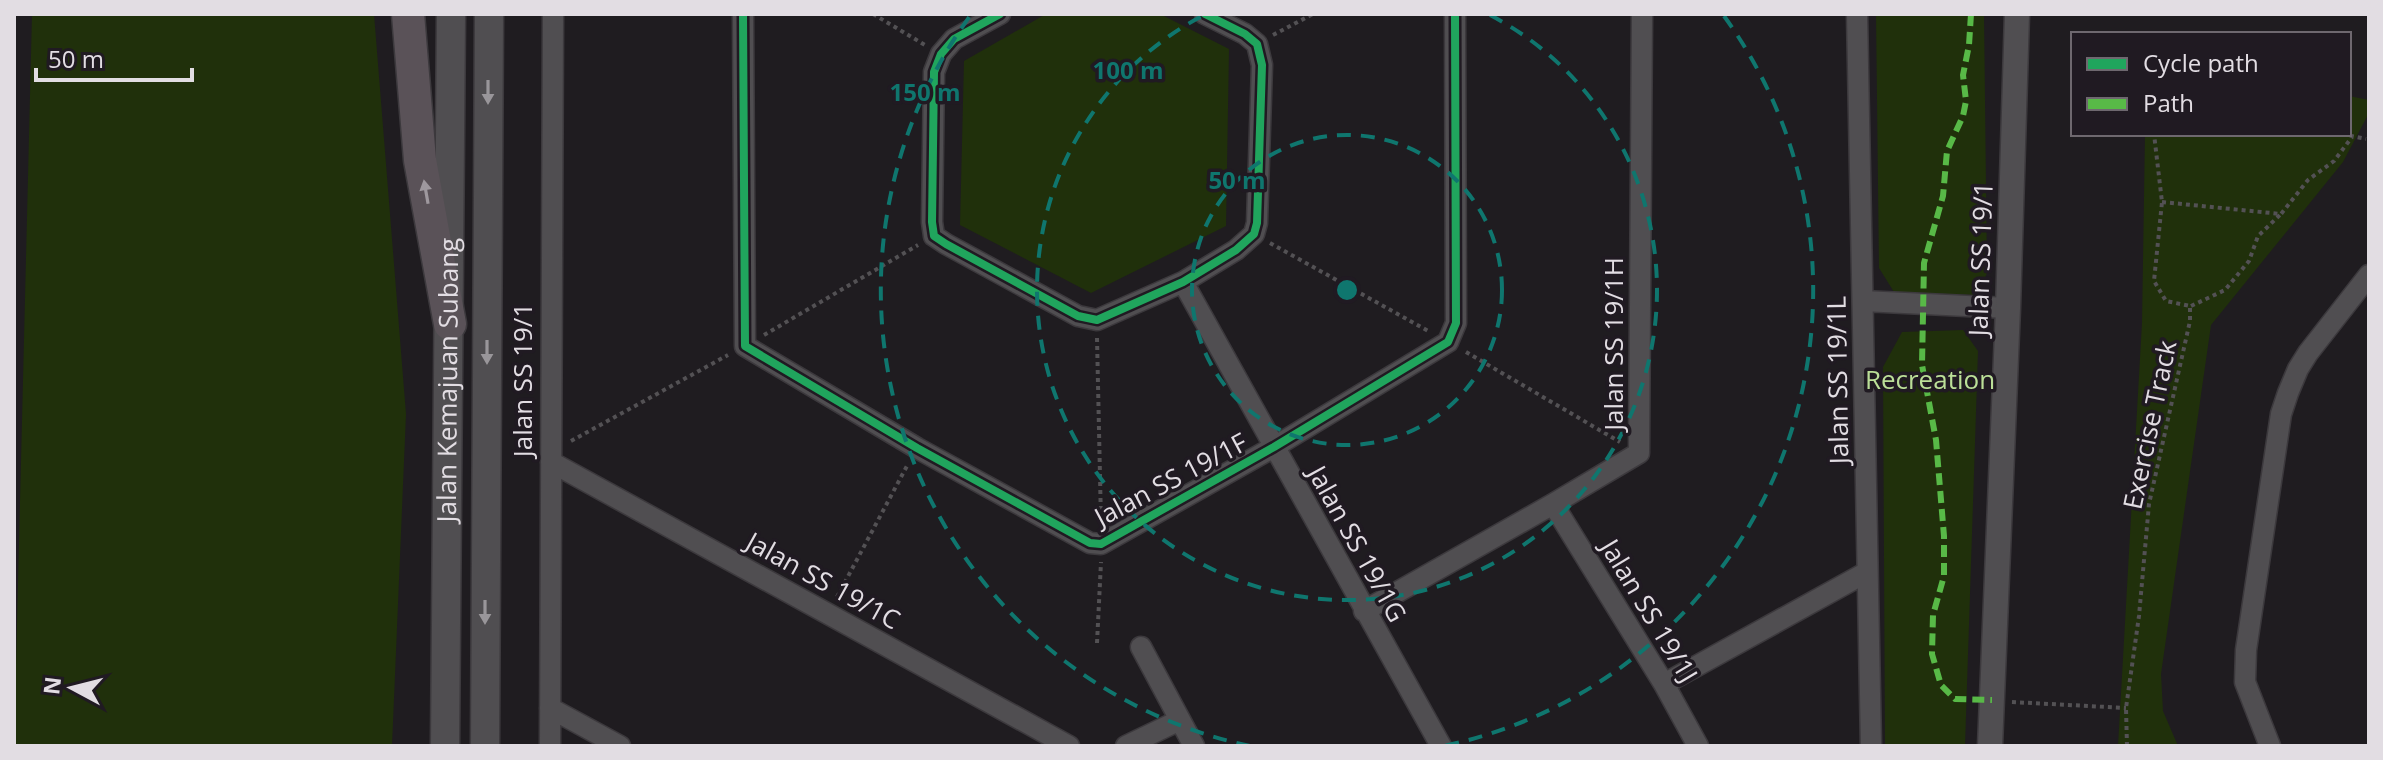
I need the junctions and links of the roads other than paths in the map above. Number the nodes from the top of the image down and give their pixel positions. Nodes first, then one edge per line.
1 (408, 14) edge
2 (443, 14) edge
3 (451, 14) edge
4 (489, 14) edge
5 (553, 14) edge
6 (743, 14) edge
7 (1000, 14) edge
8 (1205, 14) edge
9 (1455, 14) edge
10 (1642, 14) edge
11 (1857, 14) edge
12 (2017, 14) edge
13 (451, 106) junction
14 (2369, 275) edge
15 (1183, 282) junction
16 (1863, 301) junction
17 (2008, 308) junction
18 (450, 324) junction
19 (1274, 447) junction
20 (551, 462) junction
21 (1553, 504) junction
22 (1867, 572) junction
23 (1364, 611) junction
24 (1141, 647) dead end
25 (1664, 684) junction
26 (550, 708) junction
27 (1180, 720) junction
28 (445, 746) edge
29 (485, 746) edge
30 (550, 746) edge
31 (620, 746) edge
32 (1069, 746) edge
33 (1126, 746) edge
34 (1194, 746) edge
35 (1441, 746) edge
36 (1698, 746) edge
37 (1871, 746) edge
38 (1990, 746) edge
39 (2270, 746) edge

18 -> 1 highway
2 - 13 main road
3 - 13 main road, Jalan Kemajuan Subang
4 -> 29 main road, Jalan Kemajuan Subang
5 - 20 street, Jalan SS 19/1
6 - 19 street, Jalan SS 19/1F
7 - 15 street
8 - 15 street
9 - 19 street, Jalan SS 19/1F
10 - 21 street, Jalan SS 19/1H
11 - 16 street, Jalan SS 19/1L
12 - 17 street, Jalan SS 19/1
13 - 18 main road, Jalan Kemajuan Subang
14 - 39 street
15 - 19 street, Jalan SS 19/1G
16 - 17 street
16 - 22 street, Jalan SS 19/1L
17 - 38 street, Jalan SS 19/1
18 - 28 main road, Jalan Kemajuan Subang
19 - 23 street, Jalan SS 19/1G
20 - 26 street, Jalan SS 19/1
20 - 32 street, Jalan SS 19/1C
21 - 23 street, Jalan SS 19/1H
21 - 25 street, Jalan SS 19/1J
22 - 25 street
22 - 37 street, Jalan SS 19/1L
23 - 35 street, Jalan SS 19/1G
24 - 27 street
25 - 36 street, Jalan SS 19/1J
26 - 30 street, Jalan SS 19/1
26 - 31 street
27 - 33 street
27 - 34 street

